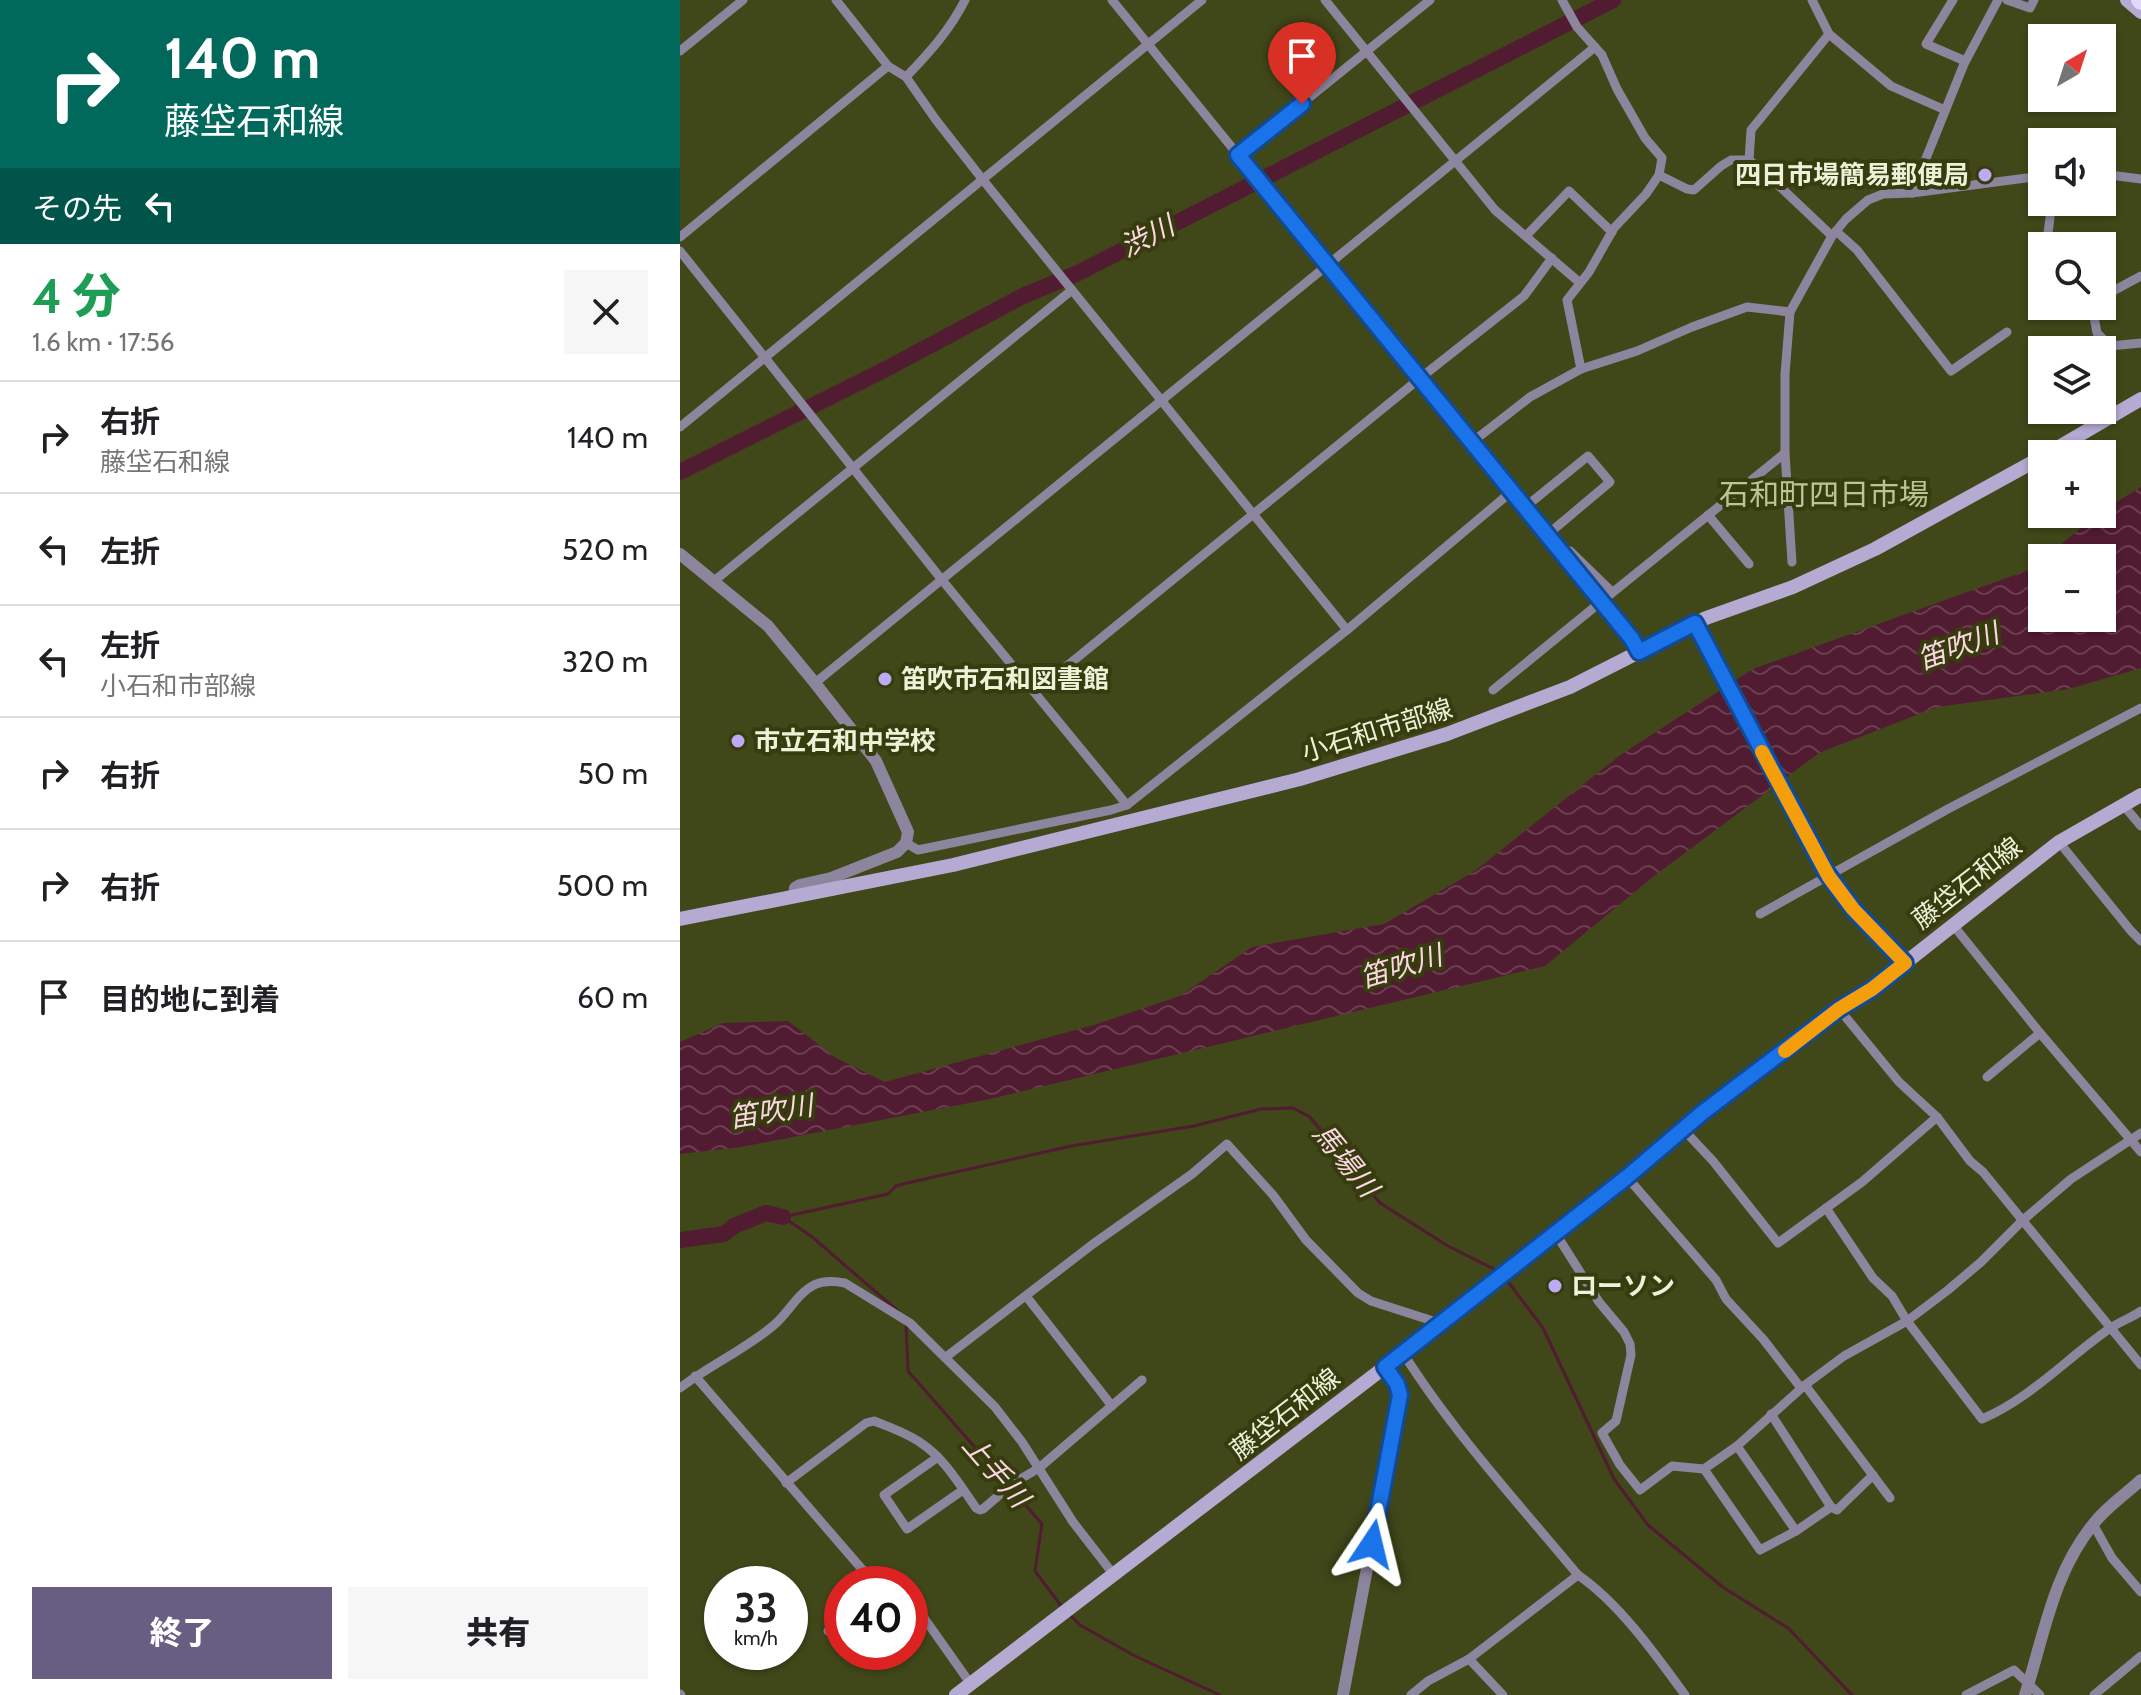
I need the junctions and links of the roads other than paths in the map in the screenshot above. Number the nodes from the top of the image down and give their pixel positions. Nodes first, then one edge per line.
1 (743, 0) edge
2 (836, 0) edge
3 (965, 0) edge
4 (1112, 0) edge
5 (1202, 0) edge
6 (1325, 0) edge
7 (1430, 0) edge
8 (1562, 0) edge
9 (1812, 0) edge
10 (1953, 0) edge
11 (2007, 0) edge
12 (2034, 0) edge
13 (2127, 0) edge
14 (1994, 2) edge
15 (2141, 12) edge
16 (1829, 34) junction
17 (1148, 45) junction
18 (1595, 47) junction
19 (680, 51) edge
20 (1366, 52) junction
21 (1965, 61) junction
22 (888, 66) junction
23 (906, 77) junction
24 (1945, 110) junction
25 (1238, 155) junction
26 (1749, 160) junction
27 (1456, 161) junction
28 (1659, 175) junction
29 (2116, 176) edge
30 (2028, 178) edge
31 (2141, 179) edge
32 (983, 180) junction
33 (1912, 193) junction
34 (1612, 232) junction
35 (1834, 234) junction
36 (1526, 236) junction
37 (680, 237) edge
38 (680, 251) edge
39 (1552, 258) junction
40 (1326, 265) junction
41 (2141, 276) edge
42 (1579, 282) junction
43 (1070, 287) junction
44 (2116, 289) edge
45 (1790, 312) junction
46 (2095, 320) edge
47 (2007, 332) dead end
48 (2141, 343) edge
49 (766, 357) junction
50 (1581, 369) junction
51 (1419, 379) junction
52 (2141, 399) edge
53 (1162, 401) junction
54 (680, 427) edge
55 (2071, 440) edge
56 (1471, 443) junction
57 (1785, 453) junction
58 (2028, 465) edge
59 (852, 468) junction
60 (1511, 492) junction
61 (1524, 508) junction
62 (1253, 514) junction
63 (1708, 515) junction
64 (1547, 535) junction
65 (1560, 551) junction
66 (680, 554) edge
67 (1792, 562) dead end
68 (1749, 564) dead end
69 (942, 580) junction
70 (714, 581) junction
71 (1597, 605) dead end
72 (1698, 629) junction
73 (1347, 630) junction
74 (1639, 652) junction
75 (815, 683) junction
76 (1493, 690) dead end
77 (1035, 692) junction
78 (2141, 708) edge
79 (2141, 795) edge
80 (1127, 805) junction
81 (2124, 806) junction
82 (2141, 826) edge
83 (2059, 842) junction
84 (906, 843) junction
85 (1827, 875) junction
86 (794, 897) junction
87 (1760, 914) dead end
88 (680, 919) edge
89 (1953, 925) junction
90 (2141, 941) edge
91 (1905, 963) junction
92 (1839, 1009) junction
93 (2040, 1033) junction
94 (1987, 1077) dead end
95 (1937, 1117) junction
96 (1683, 1129) junction
97 (2141, 1133) edge
98 (2131, 1140) junction
99 (2141, 1152) edge
100 (1627, 1177) junction
101 (1826, 1208) junction
102 (2022, 1221) junction
103 (1556, 1234) junction
104 (1026, 1296) junction
105 (2141, 1311) edge
106 (1907, 1321) junction
107 (1438, 1326) junction
108 (2110, 1328) junction
109 (1403, 1353) junction
110 (946, 1357) junction
111 (2141, 1365) edge
112 (1385, 1367) junction
113 (695, 1376) junction
114 (1142, 1380) dead end
115 (1803, 1387) junction
116 (680, 1388) edge
117 (1112, 1406) junction
118 (1771, 1414) junction
119 (1737, 1446) junction
120 (938, 1457) junction
121 (1039, 1468) junction
122 (1704, 1469) junction
123 (1873, 1475) junction
124 (2141, 1480) edge
125 (786, 1483) junction
126 (963, 1490) junction
127 (1890, 1498) dead end
128 (1831, 1507) junction
129 (2093, 1524) junction
130 (1796, 1531) junction
131 (859, 1566) edge
132 (1114, 1575) junction
133 (1578, 1575) junction
134 (2141, 1592) edge
135 (928, 1624) edge
136 (2141, 1656) edge
137 (1469, 1659) junction
138 (970, 1683) junction
139 (2027, 1690) edge
140 (956, 1695) edge
141 (1343, 1695) edge
142 (1411, 1695) edge
143 (1503, 1695) edge
144 (1685, 1695) edge
145 (1966, 1695) edge
146 (2040, 1695) edge
147 (2094, 1695) edge

1 - 19 street
2 - 22 street
3 - 23 street
4 - 17 street
5 - 17 street
6 - 20 street
7 - 20 street
8 - 18 street
9 - 16 street
10 - 21 street
11 - 12 street
13 - 15 main road
14 - 21 street
16 - 24 street
16 - 26 street
17 - 25 street
17 - 32 street
18 - 27 street
18 - 28 street
20 - 25 street
20 - 27 street
21 - 24 street
22 - 23 street
22 - 37 street
23 - 32 street
24 - 33 street
25 - 40 street
26 - 28 street
26 - 35 street
27 - 36 street
27 - 40 street
28 - 34 street
29 - 31 street
30 - 33 street
32 - 43 street
32 - 49 street
33 - 35 street
34 - 36 street
34 - 42 street
35 - 45 street
35 - 47 street
36 - 39 street
38 - 49 street
39 - 42 street
39 - 51 street
40 - 51 street
40 - 53 street
41 - 44 street
42 - 50 street
43 - 53 street
43 - 59 street
45 - 50 street
45 - 57 street
46 - 48 street
49 - 54 street
49 - 59 street
50 - 56 street
51 - 56 street
51 - 62 street
52 - 55 main road
53 - 62 street
53 - 69 street
56 - 60 street
57 - 63 street
57 - 67 street
58 - 72 main road, 小石和市部線
59 - 69 street
59 - 70 street
60 - 61 street
60 - 73 street
61 - 64 street
61 - 64 street
62 - 73 street
62 - 77 street
63 - 65 street
63 - 68 street
64 - 65 street
65 - 74 street
66 - 70 street
69 - 75 street
69 - 77 street
70 - 75 street
71 - 76 street
72 - 74 main road, 小石和市部線
72 - 85 street
73 - 80 street
74 - 86 main road, 小石和市部線
75 - 84 street
77 - 80 street
78 - 85 street
79 - 81 main road, 藤垈石和線
80 - 84 street
81 - 82 street
81 - 83 main road, 藤垈石和線
83 - 89 main road, 藤垈石和線
83 - 90 street
84 - 86 street
85 - 87 street
85 - 91 street
86 - 88 main road, 小石和市部線
89 - 91 main road, 藤垈石和線
89 - 93 street
91 - 92 main road, 藤垈石和線
92 - 95 street
92 - 96 main road, 藤垈石和線
93 - 94 street
93 - 98 street
95 - 101 street
95 - 102 street
96 - 100 main road, 藤垈石和線
96 - 101 street
97 - 98 street
98 - 99 street
98 - 102 street
100 - 103 main road, 藤垈石和線
100 - 115 street
101 - 106 street
102 - 106 street
102 - 108 street
103 - 107 main road, 藤垈石和線
103 - 122 street
104 - 107 street
104 - 110 street
104 - 117 street
105 - 108 street
106 - 108 street
106 - 115 street
107 - 109 main road, 藤垈石和線
108 - 111 street
109 - 112 main road, 藤垈石和線
109 - 133 street
110 - 113 street
110 - 121 street
112 - 132 main road, 藤垈石和線
112 - 141 street
113 - 116 street
113 - 125 street
114 - 117 street
115 - 118 street
115 - 123 street
117 - 121 street
118 - 119 street
118 - 128 street
119 - 122 street
119 - 130 street
120 - 125 street
120 - 126 street
120 - 126 street
121 - 126 street
121 - 132 street
122 - 130 street
123 - 127 street
123 - 128 street
124 - 129 street
125 - 131 street
128 - 130 street
129 - 134 street
129 - 139 street
132 - 138 main road, 藤垈石和線
133 - 137 street
133 - 144 street
135 - 138 street
136 - 147 street
137 - 142 street
137 - 143 street
138 - 140 main road, 藤垈石和線
139 - 145 street
139 - 146 street

